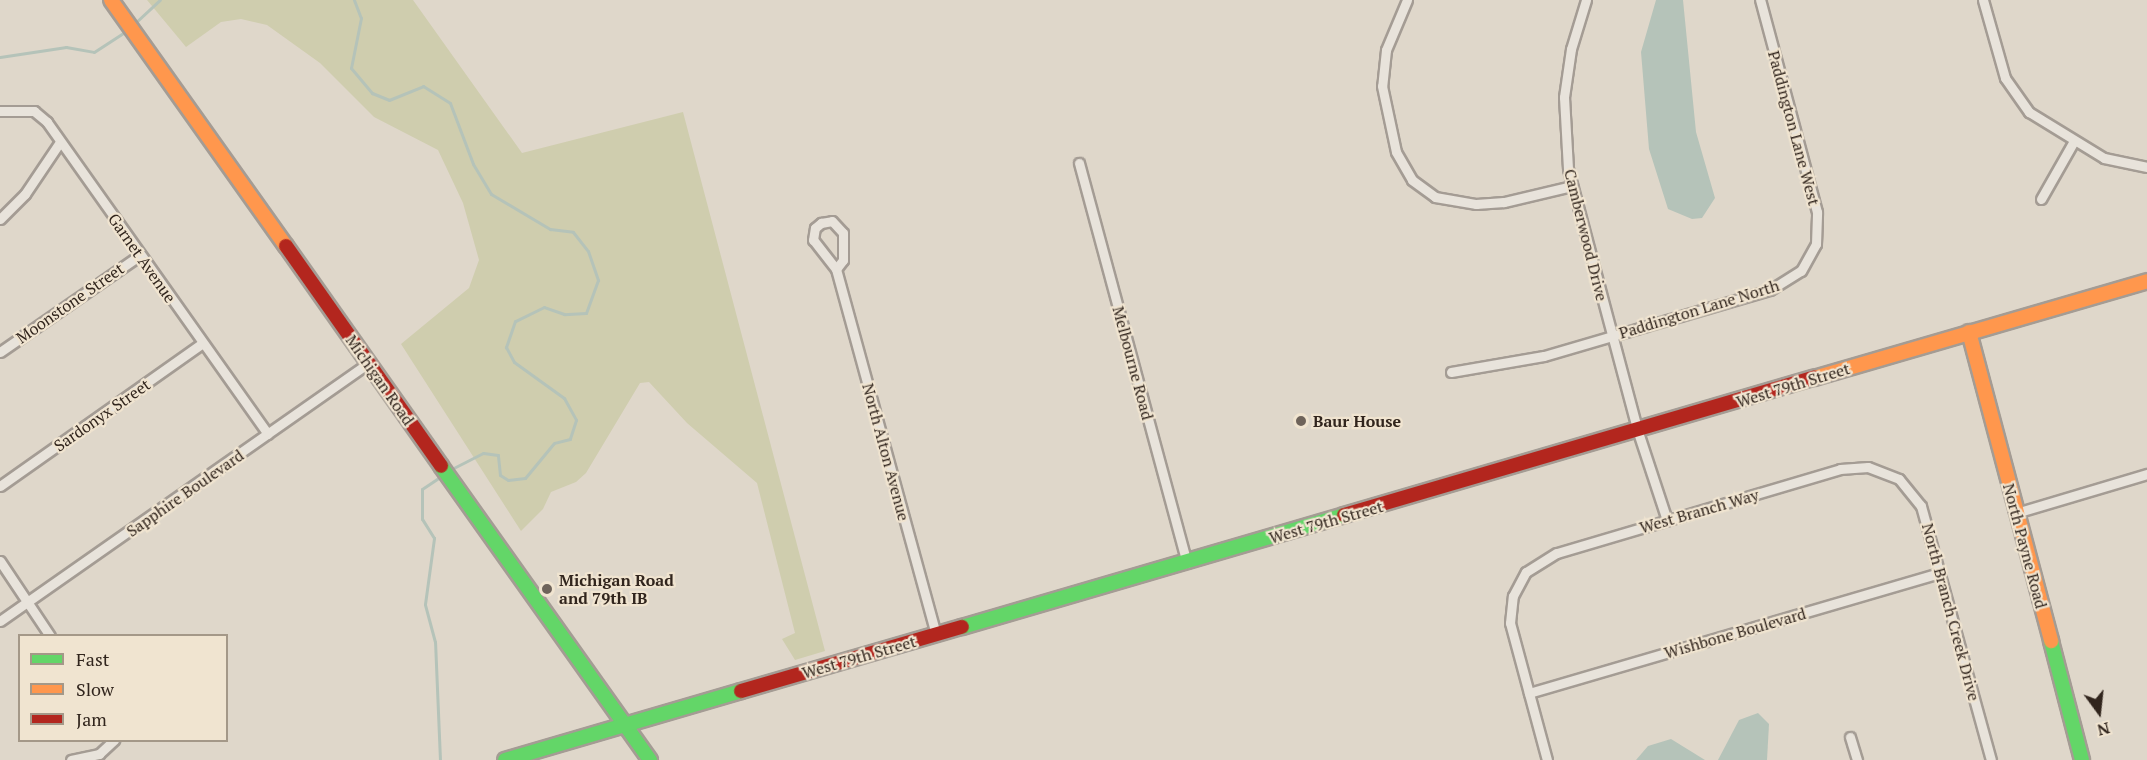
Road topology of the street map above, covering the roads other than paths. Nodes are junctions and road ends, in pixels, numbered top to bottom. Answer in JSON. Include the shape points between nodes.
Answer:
{"nodes":[{"id":1,"x":1407,"y":0,"type":"edge"},
{"id":2,"x":1586,"y":0,"type":"edge"},
{"id":3,"x":1760,"y":0,"type":"edge"},
{"id":4,"x":1983,"y":0,"type":"edge"},
{"id":5,"x":113,"y":3,"type":"edge"},
{"id":6,"x":0,"y":111,"type":"edge"},
{"id":7,"x":2074,"y":141,"type":"junction"},
{"id":8,"x":60,"y":142,"type":"junction"},
{"id":9,"x":1079,"y":163,"type":"dead end"},
{"id":10,"x":2147,"y":167,"type":"edge"},
{"id":11,"x":1572,"y":186,"type":"junction"},
{"id":12,"x":2040,"y":199,"type":"dead end"},
{"id":13,"x":0,"y":219,"type":"edge"},
{"id":14,"x":140,"y":255,"type":"junction"},
{"id":15,"x":1811,"y":256,"type":"joint"},
{"id":16,"x":836,"y":269,"type":"junction"},
{"id":17,"x":2147,"y":281,"type":"edge"},
{"id":18,"x":1969,"y":332,"type":"junction"},
{"id":19,"x":1612,"y":336,"type":"junction"},
{"id":20,"x":203,"y":343,"type":"junction"},
{"id":21,"x":0,"y":352,"type":"edge"},
{"id":22,"x":369,"y":363,"type":"junction"},
{"id":23,"x":1451,"y":372,"type":"dead end"},
{"id":24,"x":1638,"y":432,"type":"junction"},
{"id":25,"x":268,"y":434,"type":"junction"},
{"id":26,"x":2147,"y":474,"type":"edge"},
{"id":27,"x":1892,"y":475,"type":"joint"},
{"id":28,"x":0,"y":486,"type":"edge"},
{"id":29,"x":2016,"y":513,"type":"junction"},
{"id":30,"x":1667,"y":520,"type":"junction"},
{"id":31,"x":0,"y":561,"type":"edge"},
{"id":32,"x":1187,"y":563,"type":"junction"},
{"id":33,"x":1940,"y":573,"type":"junction"},
{"id":34,"x":28,"y":603,"type":"junction"},
{"id":35,"x":0,"y":621,"type":"edge"},
{"id":36,"x":49,"y":634,"type":"edge"},
{"id":37,"x":936,"y":635,"type":"junction"},
{"id":38,"x":1529,"y":693,"type":"junction"},
{"id":39,"x":625,"y":726,"type":"junction"},
{"id":40,"x":1850,"y":737,"type":"dead end"},
{"id":41,"x":113,"y":742,"type":"edge"},
{"id":42,"x":71,"y":760,"type":"edge"},
{"id":43,"x":505,"y":760,"type":"edge"},
{"id":44,"x":650,"y":760,"type":"edge"},
{"id":45,"x":1548,"y":760,"type":"edge"},
{"id":46,"x":1857,"y":760,"type":"edge"},
{"id":47,"x":1991,"y":760,"type":"edge"},
{"id":48,"x":2082,"y":760,"type":"edge"}],
"edges":[{"from":1,"to":11,"type":"street","via":[[1386,50],[1382,86],[1397,157],[1412,180],[1435,196],[1476,204],[1504,202]]},
{"from":2,"to":11,"type":"street","name":"Camberwood Drive","via":[[1571,49],[1564,97],[1564,133]]},
{"from":3,"to":15,"type":"street","name":"Paddington Lane West","via":[[1817,212],[1818,235]]},
{"from":4,"to":7,"type":"street","via":[[2000,65],[2014,93],[2039,120]]},
{"from":5,"to":22,"type":"main road","name":"Michigan Road"},
{"from":6,"to":8,"type":"street","name":"Garnet Avenue","via":[[34,111]]},
{"from":7,"to":10,"type":"street","via":[[2117,163]]},
{"from":7,"to":12,"type":"street"},
{"from":8,"to":13,"type":"street","via":[[25,194]]},
{"from":8,"to":14,"type":"street","name":"Garnet Avenue"},
{"from":9,"to":32,"type":"street","name":"Melbourne Road"},
{"from":11,"to":19,"type":"street","name":"Camberwood Drive"},
{"from":14,"to":20,"type":"street","name":"Garnet Avenue"},
{"from":14,"to":21,"type":"street","name":"Moonstone Street"},
{"from":15,"to":19,"type":"street","name":"Paddington Lane North","via":[[1794,277],[1770,290]]},
{"from":16,"to":16,"type":"street","name":"North Alton Avenue","via":[[813,240],[815,228],[821,223],[832,221],[843,233],[843,260]]},
{"from":16,"to":37,"type":"street","name":"North Alton Avenue"},
{"from":17,"to":18,"type":"main road","name":"West 79th Street"},
{"from":18,"to":24,"type":"main road","name":"West 79th Street"},
{"from":18,"to":29,"type":"main road","name":"North Payne Road"},
{"from":19,"to":23,"type":"street","name":"Paddington Lane North","via":[[1527,361]]},
{"from":19,"to":24,"type":"street","name":"Camberwood Drive"},
{"from":20,"to":25,"type":"street","name":"Garnet Avenue"},
{"from":20,"to":28,"type":"street","name":"Sardonyx Street"},
{"from":22,"to":25,"type":"street","name":"Sapphire Boulevard"},
{"from":22,"to":39,"type":"main road","name":"Michigan Road"},
{"from":24,"to":30,"type":"street","name":"Camberwood Drive"},
{"from":24,"to":32,"type":"main road","name":"West 79th Street"},
{"from":25,"to":34,"type":"street","name":"Sapphire Boulevard"},
{"from":26,"to":29,"type":"street"},
{"from":27,"to":30,"type":"street","name":"West Branch Way","via":[[1868,467],[1840,469]]},
{"from":27,"to":33,"type":"street","name":"North Branch Creek Drive","via":[[1912,491],[1921,507]]},
{"from":29,"to":48,"type":"main road","name":"North Payne Road"},
{"from":30,"to":38,"type":"street","name":"West Branch Way","via":[[1557,553],[1534,565],[1517,585],[1510,623]]},
{"from":31,"to":34,"type":"street"},
{"from":32,"to":37,"type":"main road","name":"West 79th Street"},
{"from":33,"to":38,"type":"street","name":"Wishbone Boulevard"},
{"from":33,"to":47,"type":"street","name":"North Branch Creek Drive"},
{"from":34,"to":35,"type":"street","name":"Sapphire Boulevard"},
{"from":34,"to":36,"type":"street"},
{"from":37,"to":39,"type":"main road","name":"West 79th Street"},
{"from":38,"to":45,"type":"street"},
{"from":39,"to":43,"type":"main road","name":"West 79th Street"},
{"from":39,"to":44,"type":"main road","name":"Michigan Road"},
{"from":40,"to":46,"type":"street"},
{"from":41,"to":42,"type":"street","via":[[99,754]]}]}
